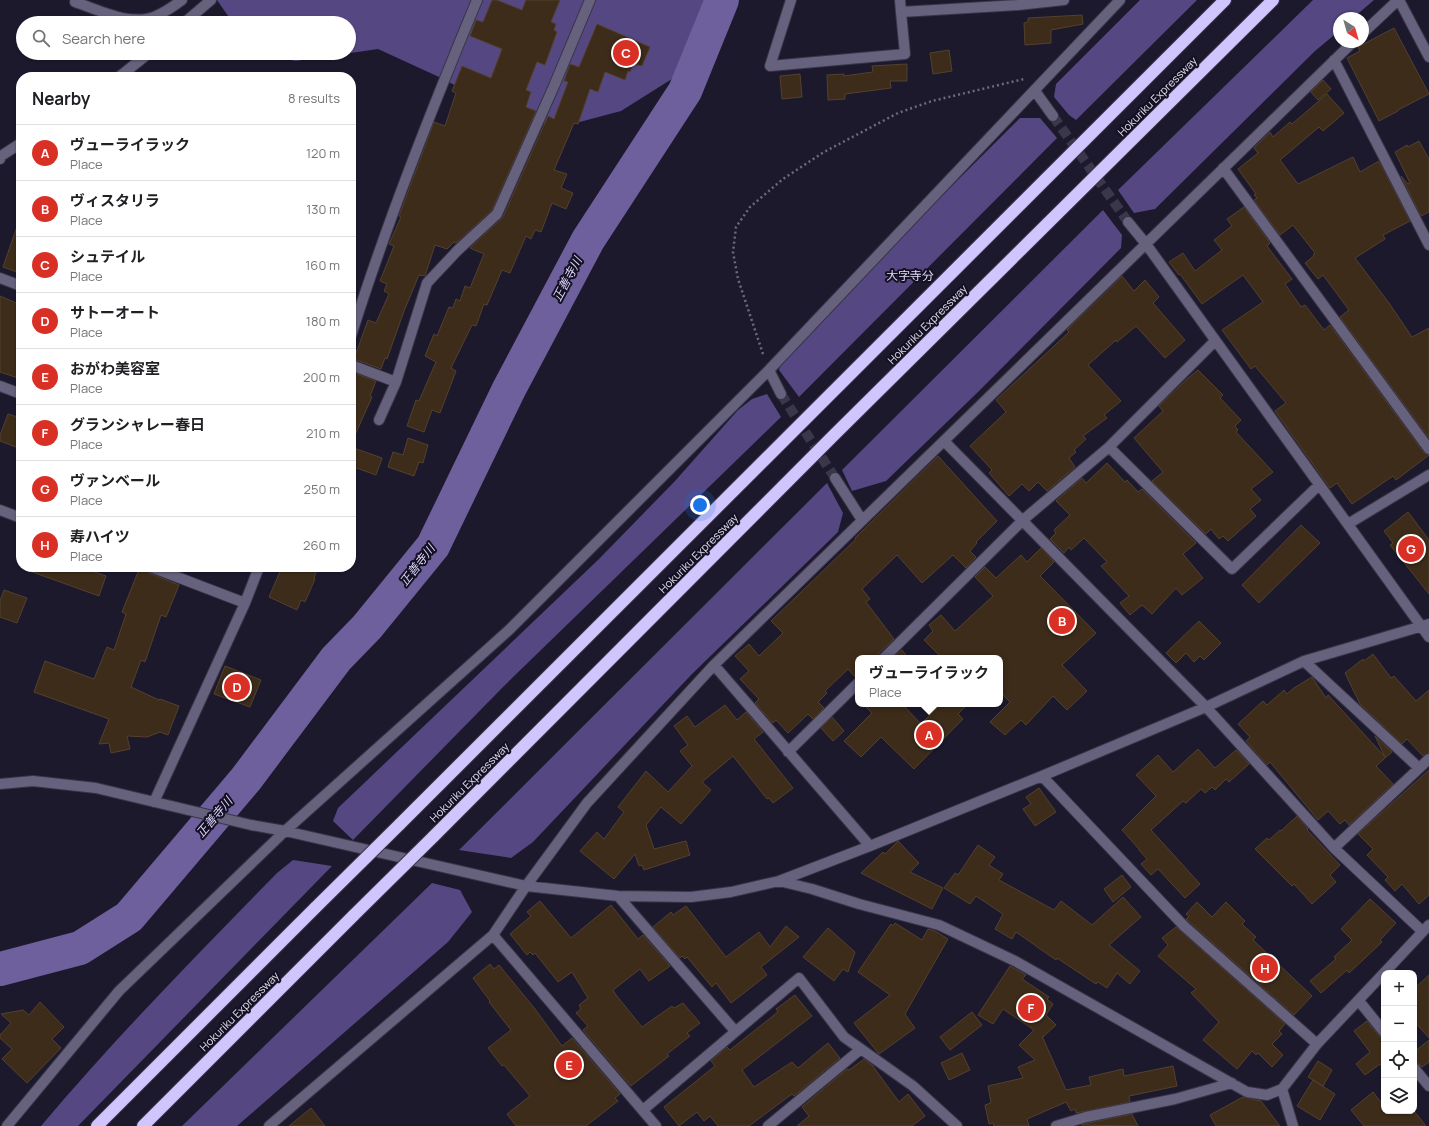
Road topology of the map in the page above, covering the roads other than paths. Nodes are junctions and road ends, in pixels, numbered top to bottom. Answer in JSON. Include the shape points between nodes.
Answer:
{"nodes":[{"id":1,"x":182,"y":0,"type":"edge"},
{"id":2,"x":211,"y":0,"type":"edge"},
{"id":3,"x":477,"y":0,"type":"edge"},
{"id":4,"x":590,"y":0,"type":"edge"},
{"id":5,"x":791,"y":0,"type":"edge"},
{"id":6,"x":900,"y":0,"type":"edge"},
{"id":7,"x":1064,"y":0,"type":"edge"},
{"id":8,"x":1120,"y":0,"type":"edge"},
{"id":9,"x":1225,"y":0,"type":"edge"},
{"id":10,"x":1273,"y":0,"type":"edge"},
{"id":11,"x":1398,"y":0,"type":"edge"},
{"id":12,"x":74,"y":1,"type":"edge"},
{"id":13,"x":1018,"y":3,"type":"edge"},
{"id":14,"x":901,"y":12,"type":"junction"},
{"id":15,"x":118,"y":16,"type":"edge"},
{"id":16,"x":156,"y":16,"type":"edge"},
{"id":17,"x":192,"y":16,"type":"edge"},
{"id":18,"x":1369,"y":27,"type":"edge"},
{"id":19,"x":1347,"y":48,"type":"edge"},
{"id":20,"x":1429,"y":57,"type":"edge"},
{"id":21,"x":141,"y":60,"type":"edge"},
{"id":22,"x":1334,"y":60,"type":"junction"},
{"id":23,"x":126,"y":72,"type":"edge"},
{"id":24,"x":1035,"y":91,"type":"junction"},
{"id":25,"x":1053,"y":116,"type":"tunnel mouth"},
{"id":26,"x":16,"y":146,"type":"edge"},
{"id":27,"x":0,"y":160,"type":"edge"},
{"id":28,"x":1224,"y":168,"type":"junction"},
{"id":29,"x":1128,"y":222,"type":"tunnel mouth"},
{"id":30,"x":1426,"y":231,"type":"edge"},
{"id":31,"x":1146,"y":244,"type":"junction"},
{"id":32,"x":1429,"y":245,"type":"edge"},
{"id":33,"x":0,"y":278,"type":"edge"},
{"id":34,"x":16,"y":284,"type":"edge"},
{"id":35,"x":356,"y":320,"type":"edge"},
{"id":36,"x":1215,"y":341,"type":"junction"},
{"id":37,"x":356,"y":367,"type":"edge"},
{"id":38,"x":769,"y":370,"type":"junction"},
{"id":39,"x":396,"y":382,"type":"junction"},
{"id":40,"x":0,"y":386,"type":"edge"},
{"id":41,"x":16,"y":392,"type":"edge"},
{"id":42,"x":781,"y":394,"type":"tunnel mouth"},
{"id":43,"x":379,"y":420,"type":"dead end"},
{"id":44,"x":944,"y":441,"type":"junction"},
{"id":45,"x":1109,"y":447,"type":"junction"},
{"id":46,"x":1429,"y":449,"type":"edge"},
{"id":47,"x":1429,"y":475,"type":"edge"},
{"id":48,"x":835,"y":478,"type":"tunnel mouth"},
{"id":49,"x":1320,"y":485,"type":"junction"},
{"id":50,"x":0,"y":510,"type":"edge"},
{"id":51,"x":16,"y":516,"type":"edge"},
{"id":52,"x":862,"y":520,"type":"junction"},
{"id":53,"x":1023,"y":520,"type":"junction"},
{"id":54,"x":1348,"y":524,"type":"junction"},
{"id":55,"x":163,"y":572,"type":"edge"},
{"id":56,"x":257,"y":572,"type":"edge"},
{"id":57,"x":245,"y":603,"type":"junction"},
{"id":58,"x":1425,"y":625,"type":"edge"},
{"id":59,"x":1429,"y":637,"type":"edge"},
{"id":60,"x":887,"y":655,"type":"edge"},
{"id":61,"x":1304,"y":661,"type":"junction"},
{"id":62,"x":714,"y":665,"type":"junction"},
{"id":63,"x":855,"y":686,"type":"edge"},
{"id":64,"x":1206,"y":707,"type":"junction"},
{"id":65,"x":788,"y":752,"type":"junction"},
{"id":66,"x":1429,"y":759,"type":"edge"},
{"id":67,"x":1419,"y":768,"type":"junction"},
{"id":68,"x":1042,"y":776,"type":"junction"},
{"id":69,"x":0,"y":784,"type":"edge"},
{"id":70,"x":154,"y":802,"type":"junction"},
{"id":71,"x":285,"y":831,"type":"junction"},
{"id":72,"x":870,"y":846,"type":"junction"},
{"id":73,"x":1334,"y":848,"type":"junction"},
{"id":74,"x":779,"y":881,"type":"junction"},
{"id":75,"x":526,"y":886,"type":"junction"},
{"id":76,"x":618,"y":896,"type":"junction"},
{"id":77,"x":1426,"y":928,"type":"edge"},
{"id":78,"x":493,"y":935,"type":"junction"},
{"id":79,"x":1387,"y":970,"type":"edge"},
{"id":80,"x":1381,"y":976,"type":"edge"},
{"id":81,"x":1358,"y":1001,"type":"junction"},
{"id":82,"x":1381,"y":1028,"type":"edge"},
{"id":83,"x":735,"y":1031,"type":"junction"},
{"id":84,"x":1317,"y":1044,"type":"junction"},
{"id":85,"x":861,"y":1049,"type":"junction"},
{"id":86,"x":1417,"y":1072,"type":"edge"},
{"id":87,"x":1232,"y":1083,"type":"junction"},
{"id":88,"x":1429,"y":1086,"type":"edge"},
{"id":89,"x":1282,"y":1089,"type":"junction"},
{"id":90,"x":643,"y":1110,"type":"junction"},
{"id":91,"x":955,"y":1125,"type":"edge"},
{"id":92,"x":7,"y":1126,"type":"edge"},
{"id":93,"x":97,"y":1126,"type":"edge"},
{"id":94,"x":143,"y":1126,"type":"edge"},
{"id":95,"x":269,"y":1126,"type":"edge"},
{"id":96,"x":656,"y":1126,"type":"edge"},
{"id":97,"x":768,"y":1126,"type":"edge"},
{"id":98,"x":1056,"y":1126,"type":"edge"},
{"id":99,"x":1292,"y":1126,"type":"edge"}],
"edges":[{"from":1,"to":16,"type":"street"},
{"from":2,"to":17,"type":"street"},
{"from":3,"to":35,"type":"street","via":[[432,107]]},
{"from":4,"to":39,"type":"street","via":[[497,214],[427,283]]},
{"from":5,"to":14,"type":"street","via":[[770,66],[905,54]]},
{"from":6,"to":14,"type":"street"},
{"from":7,"to":13,"type":"street"},
{"from":8,"to":24,"type":"street"},
{"from":9,"to":93,"type":"highway","name":"Hokuriku Expressway","bridge":true},
{"from":10,"to":94,"type":"highway","name":"Hokuriku Expressway","bridge":true},
{"from":11,"to":18,"type":"street"},
{"from":11,"to":20,"type":"street"},
{"from":12,"to":15,"type":"street"},
{"from":13,"to":14,"type":"street"},
{"from":19,"to":22,"type":"street"},
{"from":21,"to":23,"type":"street"},
{"from":22,"to":28,"type":"street"},
{"from":22,"to":30,"type":"street"},
{"from":24,"to":25,"type":"street"},
{"from":24,"to":38,"type":"street"},
{"from":26,"to":27,"type":"street","via":[[1,156]]},
{"from":28,"to":31,"type":"street"},
{"from":28,"to":46,"type":"street"},
{"from":29,"to":31,"type":"street"},
{"from":30,"to":32,"type":"street"},
{"from":31,"to":36,"type":"street"},
{"from":31,"to":44,"type":"street"},
{"from":33,"to":34,"type":"street"},
{"from":36,"to":45,"type":"street"},
{"from":36,"to":49,"type":"street"},
{"from":37,"to":39,"type":"street"},
{"from":38,"to":42,"type":"street"},
{"from":38,"to":71,"type":"street","via":[[509,630]]},
{"from":39,"to":43,"type":"street"},
{"from":40,"to":41,"type":"street"},
{"from":44,"to":52,"type":"street"},
{"from":44,"to":53,"type":"street"},
{"from":45,"to":49,"type":"street","via":[[1232,569]]},
{"from":45,"to":53,"type":"street"},
{"from":47,"to":54,"type":"street"},
{"from":48,"to":52,"type":"street"},
{"from":49,"to":54,"type":"street"},
{"from":50,"to":51,"type":"street"},
{"from":52,"to":62,"type":"street"},
{"from":53,"to":60,"type":"street"},
{"from":53,"to":64,"type":"street"},
{"from":54,"to":58,"type":"street"},
{"from":55,"to":57,"type":"street"},
{"from":56,"to":57,"type":"street"},
{"from":57,"to":70,"type":"street"},
{"from":58,"to":59,"type":"street"},
{"from":58,"to":61,"type":"street"},
{"from":61,"to":64,"type":"street"},
{"from":61,"to":67,"type":"street"},
{"from":62,"to":65,"type":"street"},
{"from":62,"to":75,"type":"street","via":[[587,804]]},
{"from":63,"to":65,"type":"street"},
{"from":64,"to":68,"type":"street"},
{"from":64,"to":73,"type":"street"},
{"from":65,"to":72,"type":"street"},
{"from":66,"to":67,"type":"street"},
{"from":67,"to":73,"type":"street"},
{"from":68,"to":72,"type":"street"},
{"from":68,"to":84,"type":"street","via":[[1184,926]]},
{"from":69,"to":70,"type":"street","via":[[33,781],[96,788]]},
{"from":70,"to":71,"type":"street"},
{"from":71,"to":75,"type":"street"},
{"from":71,"to":92,"type":"street","via":[[119,991]]},
{"from":72,"to":74,"type":"street"},
{"from":73,"to":77,"type":"street"},
{"from":74,"to":76,"type":"street","via":[[731,892],[691,897]]},
{"from":74,"to":87,"type":"street","via":[[939,925],[1015,961]]},
{"from":75,"to":76,"type":"street"},
{"from":75,"to":78,"type":"street"},
{"from":76,"to":83,"type":"street"},
{"from":77,"to":79,"type":"street"},
{"from":78,"to":90,"type":"street"},
{"from":78,"to":95,"type":"street"},
{"from":80,"to":81,"type":"street"},
{"from":81,"to":82,"type":"street"},
{"from":81,"to":84,"type":"street"},
{"from":83,"to":85,"type":"street","via":[[799,978],[844,1037]]},
{"from":83,"to":90,"type":"street"},
{"from":84,"to":89,"type":"street"},
{"from":85,"to":91,"type":"street","via":[[913,1086]]},
{"from":85,"to":97,"type":"street"},
{"from":86,"to":88,"type":"street"},
{"from":87,"to":89,"type":"street","via":[[1247,1092],[1267,1095]]},
{"from":87,"to":98,"type":"street"},
{"from":89,"to":99,"type":"street"},
{"from":90,"to":96,"type":"street"}]}
